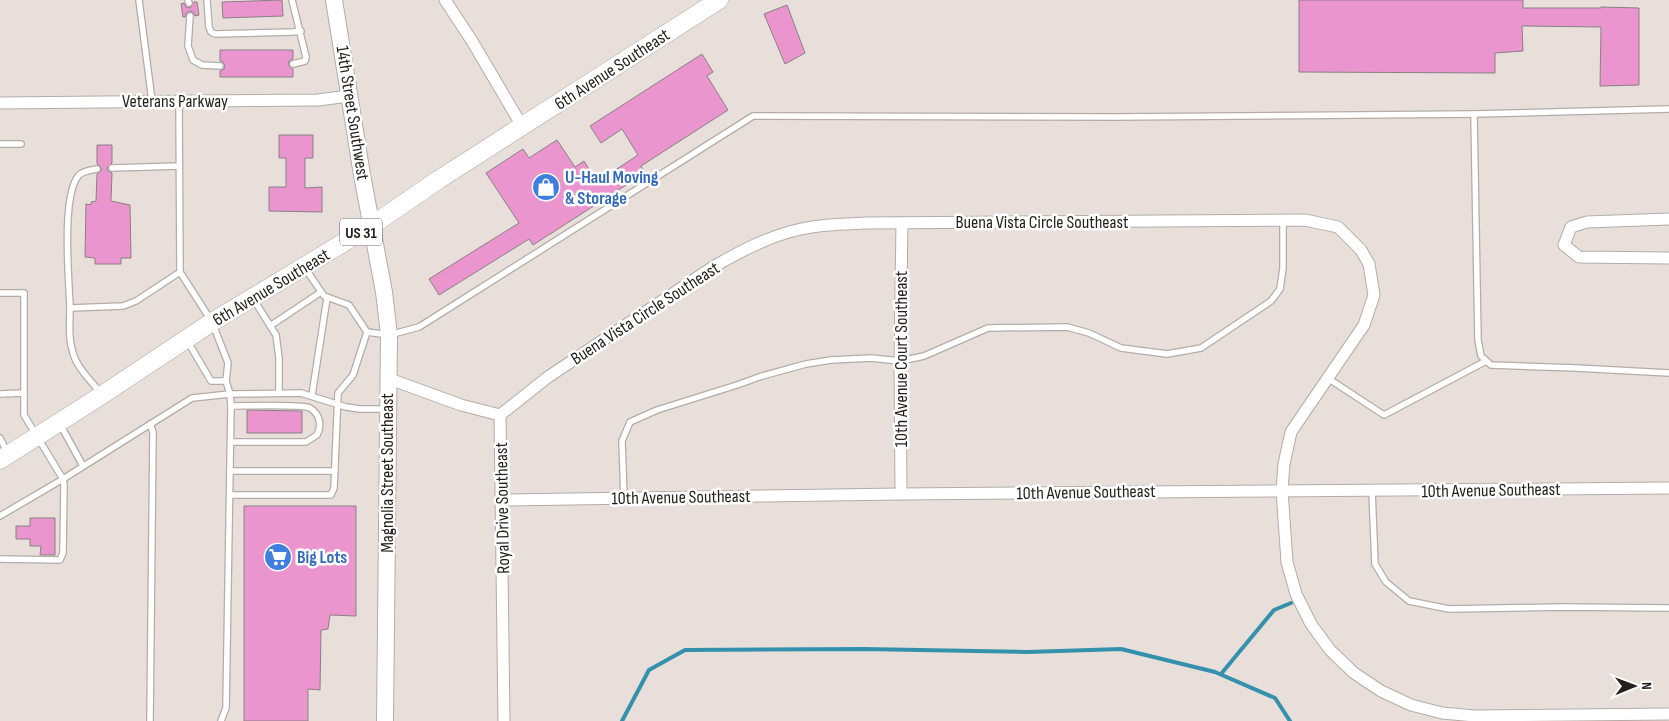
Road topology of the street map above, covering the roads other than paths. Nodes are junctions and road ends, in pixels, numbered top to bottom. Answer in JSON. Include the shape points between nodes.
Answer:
{"nodes":[{"id":1,"x":139,"y":0,"type":"edge"},
{"id":2,"x":207,"y":0,"type":"edge"},
{"id":3,"x":292,"y":0,"type":"edge"},
{"id":4,"x":334,"y":0,"type":"edge"},
{"id":5,"x":445,"y":0,"type":"edge"},
{"id":6,"x":719,"y":0,"type":"edge"},
{"id":7,"x":190,"y":16,"type":"dead end"},
{"id":8,"x":301,"y":30,"type":"junction"},
{"id":9,"x":293,"y":64,"type":"dead end"},
{"id":10,"x":220,"y":66,"type":"dead end"},
{"id":11,"x":349,"y":96,"type":"junction"},
{"id":12,"x":178,"y":101,"type":"junction"},
{"id":13,"x":152,"y":102,"type":"junction"},
{"id":14,"x":0,"y":103,"type":"edge"},
{"id":15,"x":1669,"y":109,"type":"edge"},
{"id":16,"x":1474,"y":114,"type":"junction"},
{"id":17,"x":522,"y":126,"type":"junction"},
{"id":18,"x":0,"y":144,"type":"edge"},
{"id":19,"x":21,"y":144,"type":"dead end"},
{"id":20,"x":179,"y":166,"type":"junction"},
{"id":21,"x":112,"y":168,"type":"dead end"},
{"id":22,"x":97,"y":169,"type":"dead end"},
{"id":23,"x":1669,"y":219,"type":"edge"},
{"id":24,"x":1283,"y":221,"type":"junction"},
{"id":25,"x":902,"y":223,"type":"junction"},
{"id":26,"x":371,"y":226,"type":"junction"},
{"id":27,"x":1669,"y":258,"type":"edge"},
{"id":28,"x":304,"y":267,"type":"junction"},
{"id":29,"x":180,"y":272,"type":"junction"},
{"id":30,"x":321,"y":292,"type":"junction"},
{"id":31,"x":0,"y":293,"type":"edge"},
{"id":32,"x":253,"y":298,"type":"junction"},
{"id":33,"x":327,"y":298,"type":"junction"},
{"id":34,"x":70,"y":308,"type":"junction"},
{"id":35,"x":212,"y":322,"type":"junction"},
{"id":36,"x":270,"y":326,"type":"junction"},
{"id":37,"x":367,"y":332,"type":"junction"},
{"id":38,"x":389,"y":335,"type":"junction"},
{"id":39,"x":186,"y":339,"type":"junction"},
{"id":40,"x":900,"y":361,"type":"junction"},
{"id":41,"x":1486,"y":361,"type":"junction"},
{"id":42,"x":1669,"y":373,"type":"edge"},
{"id":43,"x":387,"y":378,"type":"junction"},
{"id":44,"x":1329,"y":379,"type":"junction"},
{"id":45,"x":226,"y":381,"type":"junction"},
{"id":46,"x":24,"y":393,"type":"junction"},
{"id":47,"x":278,"y":393,"type":"junction"},
{"id":48,"x":0,"y":394,"type":"edge"},
{"id":49,"x":230,"y":394,"type":"junction"},
{"id":50,"x":102,"y":395,"type":"junction"},
{"id":51,"x":312,"y":395,"type":"junction"},
{"id":52,"x":336,"y":404,"type":"junction"},
{"id":53,"x":231,"y":406,"type":"junction"},
{"id":54,"x":387,"y":409,"type":"junction"},
{"id":55,"x":500,"y":414,"type":"junction"},
{"id":56,"x":58,"y":422,"type":"junction"},
{"id":57,"x":150,"y":424,"type":"junction"},
{"id":58,"x":36,"y":436,"type":"junction"},
{"id":59,"x":0,"y":438,"type":"edge"},
{"id":60,"x":230,"y":442,"type":"junction"},
{"id":61,"x":4,"y":457,"type":"edge"},
{"id":62,"x":83,"y":466,"type":"junction"},
{"id":63,"x":230,"y":471,"type":"junction"},
{"id":64,"x":335,"y":471,"type":"junction"},
{"id":65,"x":63,"y":479,"type":"junction"},
{"id":66,"x":1669,"y":488,"type":"edge"},
{"id":67,"x":1282,"y":490,"type":"junction"},
{"id":68,"x":1372,"y":491,"type":"junction"},
{"id":69,"x":901,"y":494,"type":"junction"},
{"id":70,"x":230,"y":495,"type":"junction"},
{"id":71,"x":624,"y":498,"type":"junction"},
{"id":72,"x":502,"y":500,"type":"junction"},
{"id":73,"x":0,"y":516,"type":"edge"},
{"id":74,"x":0,"y":559,"type":"edge"},
{"id":75,"x":1669,"y":608,"type":"edge"},
{"id":76,"x":1669,"y":714,"type":"edge"},
{"id":77,"x":150,"y":721,"type":"edge"},
{"id":78,"x":222,"y":721,"type":"edge"},
{"id":79,"x":385,"y":721,"type":"edge"},
{"id":80,"x":504,"y":721,"type":"edge"}],
"edges":[{"from":1,"to":13,"type":"lane"},
{"from":2,"to":8,"type":"lane","via":[[209,27],[215,34]]},
{"from":3,"to":8,"type":"lane"},
{"from":4,"to":11,"type":"street","name":"14th Street Southwest"},
{"from":5,"to":17,"type":"street"},
{"from":6,"to":17,"type":"main road","name":"6th Avenue Southeast","number":"US 31"},
{"from":7,"to":10,"type":"lane","via":[[188,46],[193,60],[202,65]]},
{"from":8,"to":9,"type":"lane","via":[[306,57],[305,61]]},
{"from":11,"to":12,"type":"street","name":"Veterans Parkway","via":[[318,100]]},
{"from":11,"to":26,"type":"street","name":"14th Street Southwest"},
{"from":12,"to":13,"type":"street","name":"Veterans Parkway"},
{"from":12,"to":20,"type":"lane"},
{"from":13,"to":14,"type":"street","name":"Veterans Parkway"},
{"from":15,"to":16,"type":"lane"},
{"from":16,"to":38,"type":"lane","via":[[753,116],[419,327]]},
{"from":16,"to":41,"type":"lane","via":[[1478,340],[1481,356]]},
{"from":17,"to":26,"type":"main road","name":"6th Avenue Southeast","number":"US 31"},
{"from":18,"to":19,"type":"lane"},
{"from":20,"to":21,"type":"lane"},
{"from":20,"to":29,"type":"lane"},
{"from":22,"to":34,"type":"lane","via":[[78,176],[72,190],[67,238]]},
{"from":23,"to":27,"type":"street","via":[[1587,222],[1571,227],[1564,244],[1579,258]]},
{"from":24,"to":25,"type":"street","name":"Buena Vista Circle Southeast"},
{"from":24,"to":40,"type":"lane","via":[[1280,289],[1271,301],[1201,348],[1167,354],[1121,348],[1067,327],[988,328],[924,356]]},
{"from":24,"to":44,"type":"street","name":"Buena Vista Circle Southeast","via":[[1305,220],[1338,227],[1361,250],[1369,264],[1374,295],[1364,325]]},
{"from":25,"to":40,"type":"street","name":"10th Avenue Court Southeast"},
{"from":25,"to":55,"type":"street","name":"Buena Vista Circle Southeast","via":[[802,228],[741,251],[594,345]]},
{"from":26,"to":28,"type":"main road","name":"6th Avenue Southeast","number":"US 31"},
{"from":26,"to":38,"type":"street","name":"Magnolia Street Southeast"},
{"from":28,"to":30,"type":"lane"},
{"from":28,"to":32,"type":"main road","name":"6th Avenue Southeast","number":"US 31"},
{"from":29,"to":34,"type":"lane","via":[[123,306]]},
{"from":29,"to":35,"type":"lane"},
{"from":30,"to":33,"type":"lane"},
{"from":30,"to":36,"type":"lane"},
{"from":31,"to":46,"type":"lane","via":[[24,293]]},
{"from":32,"to":35,"type":"main road","name":"6th Avenue Southeast","number":"US 31"},
{"from":32,"to":36,"type":"lane"},
{"from":33,"to":37,"type":"lane","via":[[346,302]]},
{"from":33,"to":51,"type":"lane"},
{"from":34,"to":50,"type":"lane","via":[[69,335],[73,354]]},
{"from":35,"to":39,"type":"main road","name":"6th Avenue Southeast","number":"US 31"},
{"from":35,"to":45,"type":"lane","via":[[228,363]]},
{"from":36,"to":47,"type":"lane","via":[[276,335],[279,358]]},
{"from":37,"to":38,"type":"lane"},
{"from":37,"to":52,"type":"lane","via":[[353,375],[340,389]]},
{"from":38,"to":43,"type":"street","name":"Magnolia Street Southeast"},
{"from":39,"to":45,"type":"lane","via":[[211,381]]},
{"from":39,"to":50,"type":"main road","name":"6th Avenue Southeast","number":"US 31"},
{"from":40,"to":69,"type":"street","name":"10th Avenue Court Southeast"},
{"from":40,"to":71,"type":"lane","via":[[871,358],[806,364],[657,410],[630,422],[622,441]]},
{"from":41,"to":42,"type":"lane","via":[[1491,365]]},
{"from":41,"to":44,"type":"lane","via":[[1384,415]]},
{"from":43,"to":54,"type":"street","name":"Magnolia Street Southeast"},
{"from":43,"to":55,"type":"street","via":[[461,405]]},
{"from":44,"to":67,"type":"street","name":"Buena Vista Circle Southeast","via":[[1291,432]]},
{"from":45,"to":49,"type":"lane"},
{"from":46,"to":48,"type":"lane"},
{"from":46,"to":58,"type":"lane","via":[[24,415]]},
{"from":47,"to":49,"type":"lane"},
{"from":47,"to":51,"type":"lane"},
{"from":49,"to":53,"type":"lane"},
{"from":49,"to":57,"type":"lane","via":[[192,398]]},
{"from":50,"to":56,"type":"main road","name":"6th Avenue Southeast","number":"US 31"},
{"from":51,"to":52,"type":"lane"},
{"from":52,"to":54,"type":"lane","via":[[360,409]]},
{"from":52,"to":64,"type":"lane"},
{"from":53,"to":60,"type":"lane"},
{"from":53,"to":60,"type":"lane","via":[[304,406],[315,413],[320,424],[317,435],[306,442]]},
{"from":54,"to":79,"type":"street","name":"Magnolia Street Southeast"},
{"from":55,"to":72,"type":"street","name":"Royal Drive Southeast"},
{"from":56,"to":58,"type":"main road","name":"6th Avenue Southeast","number":"US 31"},
{"from":56,"to":62,"type":"lane"},
{"from":57,"to":62,"type":"lane"},
{"from":57,"to":77,"type":"lane","via":[[153,432]]},
{"from":58,"to":61,"type":"main road","name":"6th Avenue Southeast","number":"US 31"},
{"from":58,"to":65,"type":"lane"},
{"from":59,"to":61,"type":"lane"},
{"from":60,"to":63,"type":"lane"},
{"from":62,"to":65,"type":"lane"},
{"from":63,"to":64,"type":"lane"},
{"from":63,"to":70,"type":"lane"},
{"from":64,"to":70,"type":"lane","via":[[333,492],[328,496]]},
{"from":65,"to":73,"type":"lane"},
{"from":65,"to":74,"type":"lane","via":[[63,553],[60,560]]},
{"from":66,"to":68,"type":"street","name":"10th Avenue Southeast"},
{"from":67,"to":68,"type":"street","name":"10th Avenue Southeast"},
{"from":67,"to":69,"type":"street","name":"10th Avenue Southeast"},
{"from":67,"to":76,"type":"street","name":"Buena Vista Circle Southeast","via":[[1288,562],[1296,594],[1311,624],[1330,650],[1354,673],[1381,691],[1411,705],[1442,713],[1475,716]]},
{"from":68,"to":75,"type":"lane","via":[[1375,564],[1386,582],[1409,600],[1449,609]]},
{"from":69,"to":71,"type":"street","name":"10th Avenue Southeast"},
{"from":70,"to":78,"type":"lane","via":[[226,708]]},
{"from":71,"to":72,"type":"street","name":"10th Avenue Southeast"},
{"from":72,"to":80,"type":"street","name":"Royal Drive Southeast"}]}
